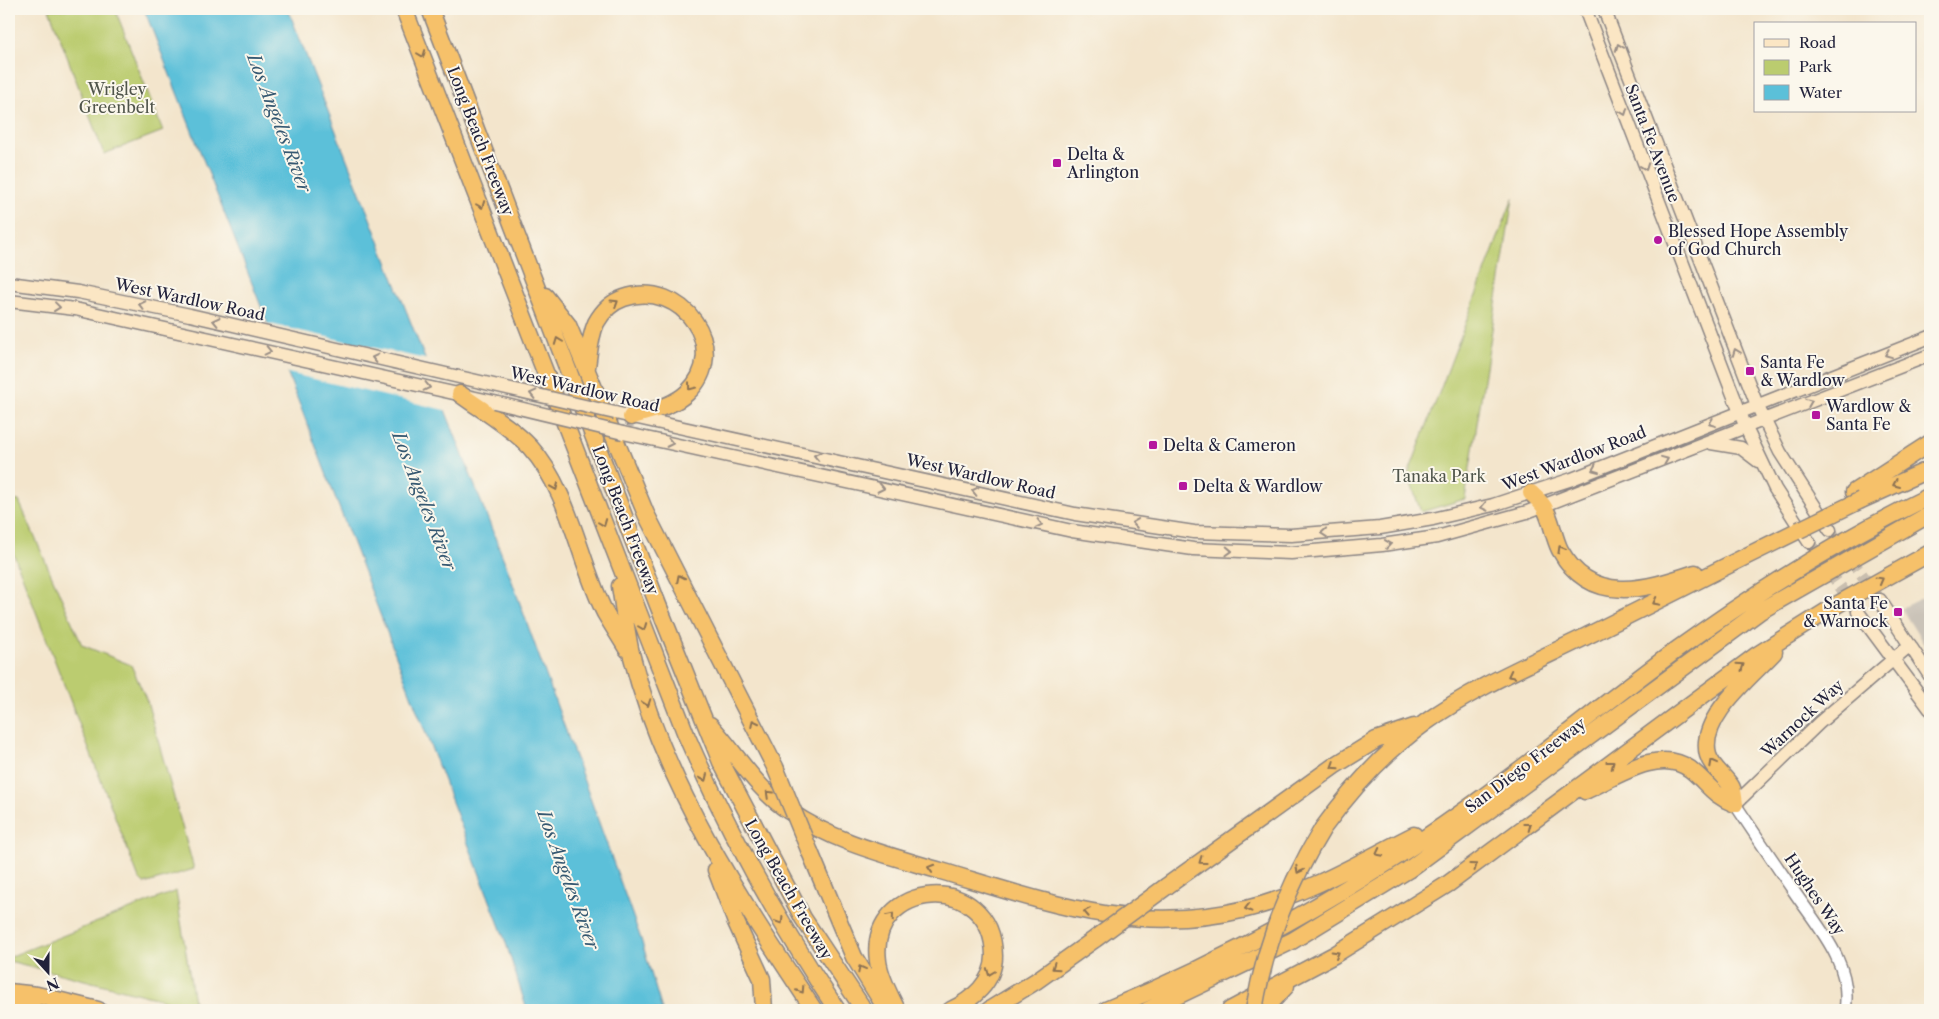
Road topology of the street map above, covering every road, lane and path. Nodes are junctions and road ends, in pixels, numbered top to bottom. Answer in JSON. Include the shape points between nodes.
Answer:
{"nodes":[{"id":1,"x":404,"y":9,"type":"edge"},
{"id":2,"x":430,"y":9,"type":"edge"},
{"id":3,"x":1585,"y":9,"type":"edge"},
{"id":4,"x":1604,"y":9,"type":"edge"},
{"id":5,"x":535,"y":282,"type":"junction"},
{"id":6,"x":9,"y":284,"type":"edge"},
{"id":7,"x":9,"y":301,"type":"edge"},
{"id":8,"x":1930,"y":337,"type":"edge"},
{"id":9,"x":1930,"y":355,"type":"edge"},
{"id":10,"x":587,"y":368,"type":"junction"},
{"id":11,"x":460,"y":394,"type":"junction"},
{"id":12,"x":1757,"y":405,"type":"junction"},
{"id":13,"x":1740,"y":412,"type":"junction"},
{"id":14,"x":631,"y":417,"type":"junction"},
{"id":15,"x":1764,"y":421,"type":"junction"},
{"id":16,"x":1746,"y":428,"type":"junction"},
{"id":17,"x":1708,"y":442,"type":"junction"},
{"id":18,"x":1930,"y":444,"type":"edge"},
{"id":19,"x":1764,"y":466,"type":"junction"},
{"id":20,"x":1930,"y":468,"type":"edge"},
{"id":21,"x":1530,"y":493,"type":"junction"},
{"id":22,"x":1857,"y":496,"type":"junction"},
{"id":23,"x":1930,"y":496,"type":"edge"},
{"id":24,"x":1544,"y":506,"type":"junction"},
{"id":25,"x":1930,"y":507,"type":"edge"},
{"id":26,"x":1930,"y":514,"type":"edge"},
{"id":27,"x":1930,"y":526,"type":"edge"},
{"id":28,"x":1830,"y":530,"type":"tunnel mouth"},
{"id":29,"x":1804,"y":536,"type":"junction"},
{"id":30,"x":613,"y":549,"type":"junction"},
{"id":31,"x":1930,"y":553,"type":"edge"},
{"id":32,"x":1747,"y":556,"type":"junction"},
{"id":33,"x":1880,"y":600,"type":"tunnel mouth"},
{"id":34,"x":1858,"y":612,"type":"tunnel mouth"},
{"id":35,"x":1793,"y":632,"type":"junction"},
{"id":36,"x":1910,"y":645,"type":"junction"},
{"id":37,"x":632,"y":657,"type":"junction"},
{"id":38,"x":1894,"y":658,"type":"junction"},
{"id":39,"x":1930,"y":676,"type":"edge"},
{"id":40,"x":1930,"y":709,"type":"edge"},
{"id":41,"x":703,"y":717,"type":"junction"},
{"id":42,"x":1426,"y":722,"type":"junction"},
{"id":43,"x":1558,"y":803,"type":"junction"},
{"id":44,"x":1735,"y":804,"type":"junction"},
{"id":45,"x":1470,"y":807,"type":"junction"},
{"id":46,"x":701,"y":830,"type":"junction"},
{"id":47,"x":1294,"y":978,"type":"junction"},
{"id":48,"x":9,"y":992,"type":"edge"},
{"id":49,"x":9,"y":1004,"type":"edge"},
{"id":50,"x":34,"y":1010,"type":"edge"},
{"id":51,"x":98,"y":1010,"type":"edge"},
{"id":52,"x":764,"y":1010,"type":"edge"},
{"id":53,"x":814,"y":1010,"type":"edge"},
{"id":54,"x":836,"y":1010,"type":"edge"},
{"id":55,"x":864,"y":1010,"type":"edge"},
{"id":56,"x":887,"y":1010,"type":"edge"},
{"id":57,"x":898,"y":1010,"type":"edge"},
{"id":58,"x":951,"y":1010,"type":"edge"},
{"id":59,"x":989,"y":1010,"type":"edge"},
{"id":60,"x":1106,"y":1010,"type":"edge"},
{"id":61,"x":1131,"y":1010,"type":"edge"},
{"id":62,"x":1148,"y":1010,"type":"edge"},
{"id":63,"x":1172,"y":1010,"type":"edge"},
{"id":64,"x":1230,"y":1010,"type":"edge"},
{"id":65,"x":1254,"y":1010,"type":"edge"},
{"id":66,"x":1264,"y":1010,"type":"edge"},
{"id":67,"x":1845,"y":1010,"type":"edge"}],
"edges":[{"from":1,"to":30,"type":"highway","name":"Long Beach Freeway","one_way":true},
{"from":2,"to":5,"type":"highway","name":"Long Beach Freeway"},
{"from":3,"to":13,"type":"main road","name":"Santa Fe Avenue","one_way":true},
{"from":12,"to":4,"type":"main road","name":"Santa Fe Avenue","one_way":true},
{"from":5,"to":10,"type":"highway","via":[[568,325]]},
{"from":41,"to":5,"type":"highway","name":"Long Beach Freeway","one_way":true},
{"from":14,"to":6,"type":"main road","name":"West Wardlow Road","one_way":true,"bridge":true,"via":[[190,315],[78,292]]},
{"from":7,"to":11,"type":"main road","name":"West Wardlow Road","one_way":true,"via":[[75,309]]},
{"from":8,"to":12,"type":"main road","name":"West Wardlow Road","one_way":true},
{"from":15,"to":9,"type":"main road","name":"West Wardlow Road","one_way":true},
{"from":10,"to":14,"type":"highway","one_way":true,"via":[[597,321],[619,300],[648,293],[670,299],[694,319],[703,341],[703,363],[699,375],[678,400]]},
{"from":56,"to":10,"type":"highway","one_way":true,"bridge":true,"via":[[854,957],[775,766],[646,514]]},
{"from":11,"to":24,"type":"main road","name":"West Wardlow Road","one_way":true,"bridge":true,"via":[[1072,531],[1193,549],[1291,553],[1382,545],[1437,536]]},
{"from":11,"to":37,"type":"highway","one_way":true,"via":[[529,446],[550,474],[605,612]]},
{"from":12,"to":13,"type":"main road","name":"West Wardlow Road"},
{"from":12,"to":15,"type":"main road","name":"Santa Fe Avenue"},
{"from":13,"to":16,"type":"main road","name":"Santa Fe Avenue"},
{"from":13,"to":21,"type":"main road","name":"West Wardlow Road","one_way":true},
{"from":21,"to":14,"type":"main road","name":"West Wardlow Road","one_way":true,"via":[[1442,517],[1380,528],[1291,536],[1194,532],[1075,514]]},
{"from":15,"to":16,"type":"main road","name":"West Wardlow Road"},
{"from":15,"to":28,"type":"main road","name":"Santa Fe Avenue"},
{"from":16,"to":17,"type":"main road","name":"West Wardlow Road"},
{"from":16,"to":19,"type":"main road","name":"Santa Fe Avenue"},
{"from":17,"to":19,"type":"main road","via":[[1741,448]]},
{"from":24,"to":17,"type":"main road","name":"West Wardlow Road","one_way":true},
{"from":18,"to":22,"type":"highway"},
{"from":19,"to":29,"type":"main road","name":"Santa Fe Avenue"},
{"from":20,"to":22,"type":"highway","one_way":true},
{"from":21,"to":24,"type":"highway"},
{"from":22,"to":29,"type":"highway","bridge":true,"via":[[1820,512]]},
{"from":23,"to":45,"type":"highway","name":"San Diego Freeway","via":[[1851,538],[1743,603]]},
{"from":32,"to":24,"type":"highway","one_way":true,"via":[[1648,588],[1606,588],[1582,575],[1566,558],[1555,540]]},
{"from":25,"to":61,"type":"highway","via":[[1757,606],[1400,867],[1289,935],[1175,992]]},
{"from":26,"to":62,"type":"highway","via":[[1760,611],[1408,870],[1292,941]]},
{"from":27,"to":63,"type":"highway","name":"San Diego Freeway","via":[[1821,586],[1719,652],[1481,831],[1379,900],[1298,947]]},
{"from":29,"to":32,"type":"highway"},
{"from":30,"to":37,"type":"highway"},
{"from":30,"to":54,"type":"highway","name":"Long Beach Freeway","one_way":true,"via":[[686,737],[730,831],[780,922]]},
{"from":35,"to":31,"type":"highway","one_way":true},
{"from":32,"to":42,"type":"highway","one_way":true,"via":[[1472,694]]},
{"from":33,"to":36,"type":"main road"},
{"from":34,"to":38,"type":"main road"},
{"from":43,"to":35,"type":"highway","one_way":true,"via":[[1720,681]]},
{"from":44,"to":35,"type":"highway","one_way":true,"via":[[1732,787],[1713,766],[1708,755],[1709,727],[1719,710]]},
{"from":36,"to":38,"type":"main road","name":"Warnock Way"},
{"from":36,"to":39,"type":"main road"},
{"from":37,"to":46,"type":"highway","one_way":true,"via":[[670,768]]},
{"from":38,"to":40,"type":"main road"},
{"from":38,"to":44,"type":"main road","name":"Warnock Way","via":[[1819,723]]},
{"from":45,"to":41,"type":"highway","one_way":true,"via":[[1326,879],[1271,902],[1224,914],[1188,918],[1151,920],[1108,916],[1053,904],[859,846],[817,829],[786,810],[767,792]]},
{"from":41,"to":55,"type":"highway","name":"Long Beach Freeway","via":[[721,762],[775,869]]},
{"from":42,"to":59,"type":"highway","one_way":true,"bridge":true,"via":[[1376,740],[1334,766],[1036,981]]},
{"from":42,"to":65,"type":"highway","one_way":true,"bridge":true,"via":[[1356,786],[1323,828],[1282,906]]},
{"from":43,"to":44,"type":"highway","via":[[1647,763],[1669,761],[1687,767],[1718,797]]},
{"from":47,"to":43,"type":"highway","one_way":true,"via":[[1448,884]]},
{"from":44,"to":67,"type":"street","name":"Hughes Way","via":[[1827,936],[1843,979]]},
{"from":45,"to":60,"type":"highway","name":"San Diego Freeway","via":[[1376,871],[1284,925],[1199,969]]},
{"from":46,"to":52,"type":"highway","via":[[735,920],[760,972]]},
{"from":46,"to":53,"type":"highway","one_way":true},
{"from":47,"to":64,"type":"highway"},
{"from":47,"to":66,"type":"highway"},
{"from":48,"to":51,"type":"highway"},
{"from":49,"to":50,"type":"highway"},
{"from":57,"to":58,"type":"highway","one_way":true,"via":[[880,971],[878,942],[885,923],[897,909],[932,894],[959,899],[974,910],[987,926],[994,948],[992,970],[982,987],[966,1002]]}]}
